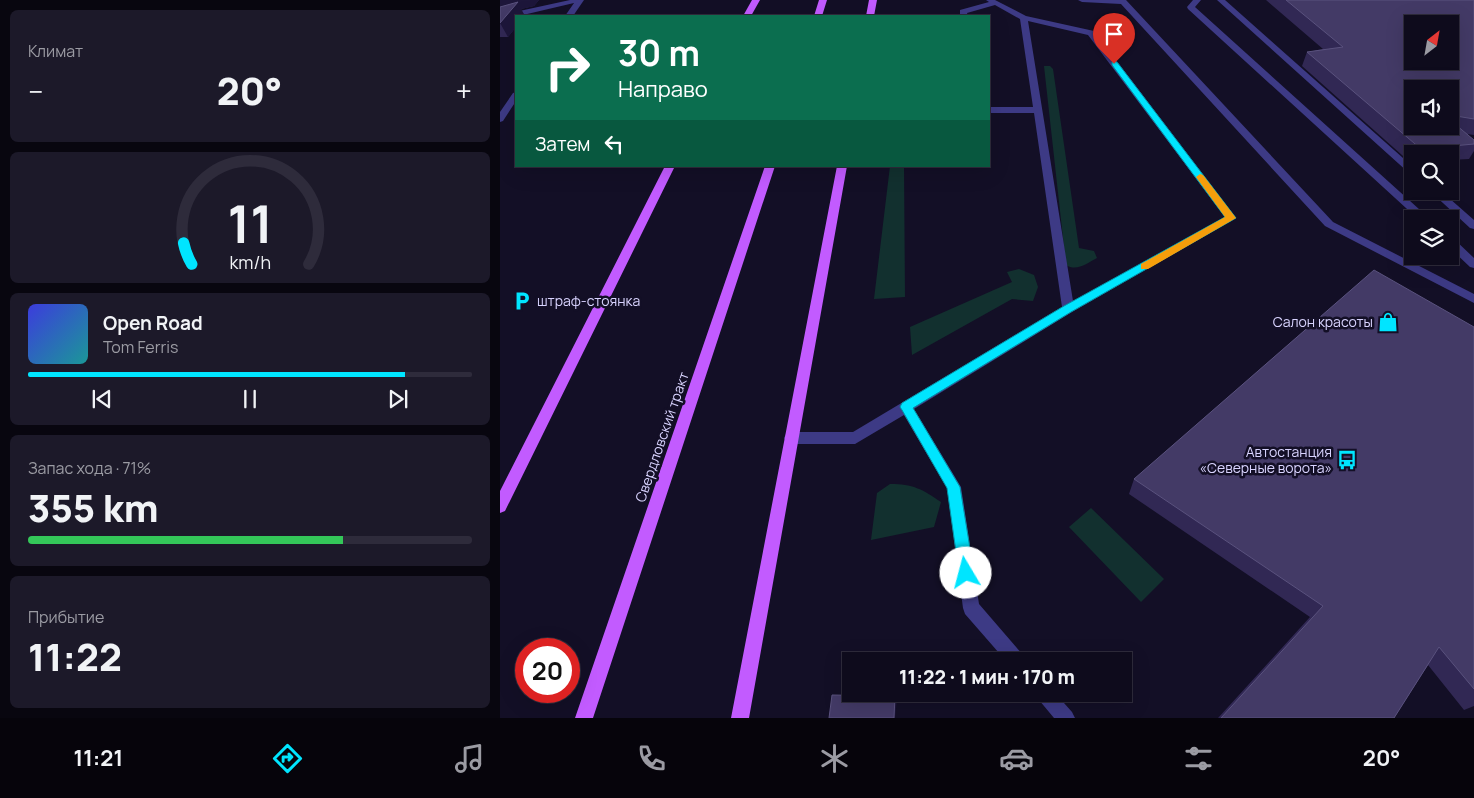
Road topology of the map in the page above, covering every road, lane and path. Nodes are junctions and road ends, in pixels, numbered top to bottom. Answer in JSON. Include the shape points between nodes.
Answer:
{"nodes":[{"id":1,"x":580,"y":0,"type":"edge"},
{"id":2,"x":756,"y":0,"type":"edge"},
{"id":3,"x":823,"y":0,"type":"edge"},
{"id":4,"x":873,"y":0,"type":"edge"},
{"id":5,"x":1082,"y":0,"type":"edge"},
{"id":6,"x":1197,"y":0,"type":"edge"},
{"id":7,"x":1221,"y":0,"type":"edge"},
{"id":8,"x":993,"y":1,"type":"edge"},
{"id":9,"x":570,"y":15,"type":"edge"},
{"id":10,"x":748,"y":15,"type":"edge"},
{"id":11,"x":818,"y":15,"type":"edge"},
{"id":12,"x":870,"y":15,"type":"edge"},
{"id":13,"x":964,"y":15,"type":"edge"},
{"id":14,"x":501,"y":18,"type":"edge"},
{"id":15,"x":1024,"y":18,"type":"junction"},
{"id":16,"x":515,"y":96,"type":"edge"},
{"id":17,"x":990,"y":110,"type":"edge"},
{"id":18,"x":1038,"y":110,"type":"junction"},
{"id":19,"x":500,"y":119,"type":"edge"},
{"id":20,"x":1404,"y":164,"type":"edge"},
{"id":21,"x":670,"y":167,"type":"edge"},
{"id":22,"x":770,"y":167,"type":"edge"},
{"id":23,"x":842,"y":167,"type":"edge"},
{"id":24,"x":1445,"y":200,"type":"edge"},
{"id":25,"x":1414,"y":210,"type":"edge"},
{"id":26,"x":1474,"y":226,"type":"edge"},
{"id":27,"x":1459,"y":250,"type":"edge"},
{"id":28,"x":1474,"y":264,"type":"edge"},
{"id":29,"x":1474,"y":299,"type":"edge"},
{"id":30,"x":1068,"y":309,"type":"junction"},
{"id":31,"x":906,"y":407,"type":"junction"},
{"id":32,"x":792,"y":438,"type":"junction"},
{"id":33,"x":500,"y":506,"type":"edge"},
{"id":34,"x":1009,"y":652,"type":"edge"},
{"id":35,"x":1052,"y":702,"type":"edge"},
{"id":36,"x":584,"y":718,"type":"edge"},
{"id":37,"x":740,"y":718,"type":"edge"},
{"id":38,"x":1066,"y":718,"type":"edge"}],
"edges":[{"from":1,"to":9,"type":"lane"},
{"from":1,"to":14,"type":"lane"},
{"from":2,"to":10,"type":"main road"},
{"from":3,"to":11,"type":"main road"},
{"from":4,"to":12,"type":"main road"},
{"from":5,"to":29,"type":"lane","via":[[1123,2],[1329,224]]},
{"from":6,"to":25,"type":"lane","via":[[1191,6]]},
{"from":7,"to":20,"type":"lane"},
{"from":8,"to":13,"type":"lane","via":[[964,12]]},
{"from":8,"to":15,"type":"lane"},
{"from":15,"to":18,"type":"lane"},
{"from":15,"to":30,"type":"lane","via":[[1091,33],[1231,218]]},
{"from":16,"to":19,"type":"lane"},
{"from":17,"to":18,"type":"lane"},
{"from":18,"to":30,"type":"lane"},
{"from":21,"to":33,"type":"main road"},
{"from":22,"to":36,"type":"main road","name":"Свердловский тракт"},
{"from":23,"to":32,"type":"main road"},
{"from":24,"to":26,"type":"lane"},
{"from":27,"to":28,"type":"lane"},
{"from":30,"to":31,"type":"lane"},
{"from":31,"to":32,"type":"lane","via":[[855,438]]},
{"from":31,"to":34,"type":"lane","via":[[954,487],[972,608]]},
{"from":32,"to":37,"type":"main road"},
{"from":35,"to":38,"type":"lane"}]}
